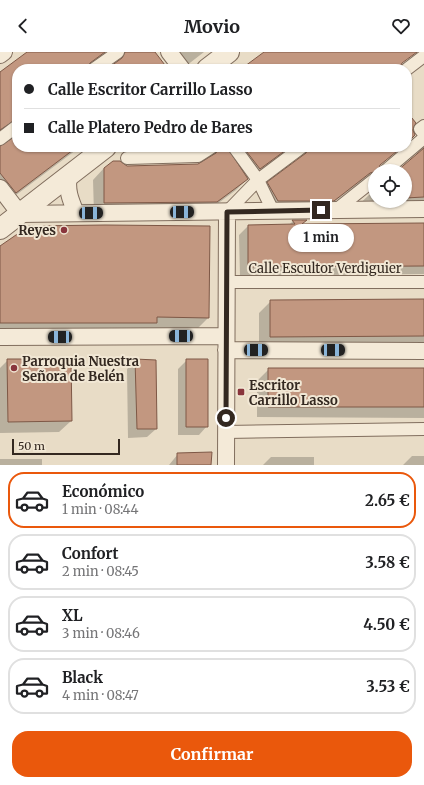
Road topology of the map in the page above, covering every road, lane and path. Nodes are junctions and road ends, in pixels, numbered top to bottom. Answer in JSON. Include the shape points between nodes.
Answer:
{"nodes":[{"id":1,"x":4,"y":52,"type":"edge"},
{"id":2,"x":118,"y":52,"type":"edge"},
{"id":3,"x":169,"y":52,"type":"edge"},
{"id":4,"x":229,"y":52,"type":"edge"},
{"id":5,"x":0,"y":55,"type":"edge"},
{"id":6,"x":424,"y":56,"type":"edge"},
{"id":7,"x":101,"y":64,"type":"edge"},
{"id":8,"x":178,"y":64,"type":"edge"},
{"id":9,"x":213,"y":64,"type":"edge"},
{"id":10,"x":412,"y":65,"type":"edge"},
{"id":11,"x":424,"y":126,"type":"edge"},
{"id":12,"x":12,"y":130,"type":"edge"},
{"id":13,"x":424,"y":134,"type":"edge"},
{"id":14,"x":424,"y":138,"type":"edge"},
{"id":15,"x":0,"y":139,"type":"edge"},
{"id":16,"x":412,"y":148,"type":"edge"},
{"id":17,"x":100,"y":152,"type":"edge"},
{"id":18,"x":204,"y":152,"type":"edge"},
{"id":19,"x":238,"y":152,"type":"edge"},
{"id":20,"x":295,"y":152,"type":"edge"},
{"id":21,"x":407,"y":152,"type":"edge"},
{"id":22,"x":127,"y":158,"type":"dead end"},
{"id":23,"x":393,"y":164,"type":"edge"},
{"id":24,"x":69,"y":176,"type":"junction"},
{"id":25,"x":258,"y":180,"type":"junction"},
{"id":26,"x":368,"y":185,"type":"edge"},
{"id":27,"x":0,"y":188,"type":"edge"},
{"id":28,"x":424,"y":209,"type":"edge"},
{"id":29,"x":336,"y":210,"type":"junction"},
{"id":30,"x":273,"y":211,"type":"junction"},
{"id":31,"x":227,"y":212,"type":"junction"},
{"id":32,"x":76,"y":213,"type":"junction"},
{"id":33,"x":20,"y":214,"type":"junction"},
{"id":34,"x":0,"y":229,"type":"edge"},
{"id":35,"x":226,"y":282,"type":"junction"},
{"id":36,"x":424,"y":282,"type":"edge"},
{"id":37,"x":0,"y":337,"type":"edge"},
{"id":38,"x":226,"y":343,"type":"junction"},
{"id":39,"x":424,"y":351,"type":"edge"},
{"id":40,"x":424,"y":430,"type":"edge"},
{"id":41,"x":226,"y":432,"type":"junction"},
{"id":42,"x":226,"y":465,"type":"edge"}],
"edges":[{"from":1,"to":5,"type":"street"},
{"from":2,"to":7,"type":"street"},
{"from":3,"to":8,"type":"street"},
{"from":4,"to":9,"type":"street"},
{"from":6,"to":10,"type":"street"},
{"from":11,"to":13,"type":"street","via":[[420,129]]},
{"from":12,"to":15,"type":"street"},
{"from":14,"to":16,"type":"street"},
{"from":17,"to":24,"type":"street"},
{"from":18,"to":22,"type":"street","via":[[198,156]]},
{"from":19,"to":25,"type":"street"},
{"from":20,"to":25,"type":"street"},
{"from":21,"to":23,"type":"street"},
{"from":24,"to":32,"type":"street","via":[[69,195]]},
{"from":24,"to":33,"type":"street"},
{"from":25,"to":30,"type":"street"},
{"from":25,"to":31,"type":"street"},
{"from":26,"to":29,"type":"street"},
{"from":27,"to":33,"type":"street"},
{"from":28,"to":29,"type":"street"},
{"from":29,"to":30,"type":"street"},
{"from":30,"to":31,"type":"street"},
{"from":31,"to":32,"type":"street"},
{"from":31,"to":35,"type":"street"},
{"from":32,"to":33,"type":"street"},
{"from":33,"to":34,"type":"street"},
{"from":35,"to":36,"type":"street","name":"Calle Escultor Verdiguier"},
{"from":35,"to":38,"type":"street"},
{"from":37,"to":38,"type":"street"},
{"from":38,"to":39,"type":"street"},
{"from":38,"to":41,"type":"street"},
{"from":40,"to":41,"type":"street"},
{"from":41,"to":42,"type":"street"}]}
